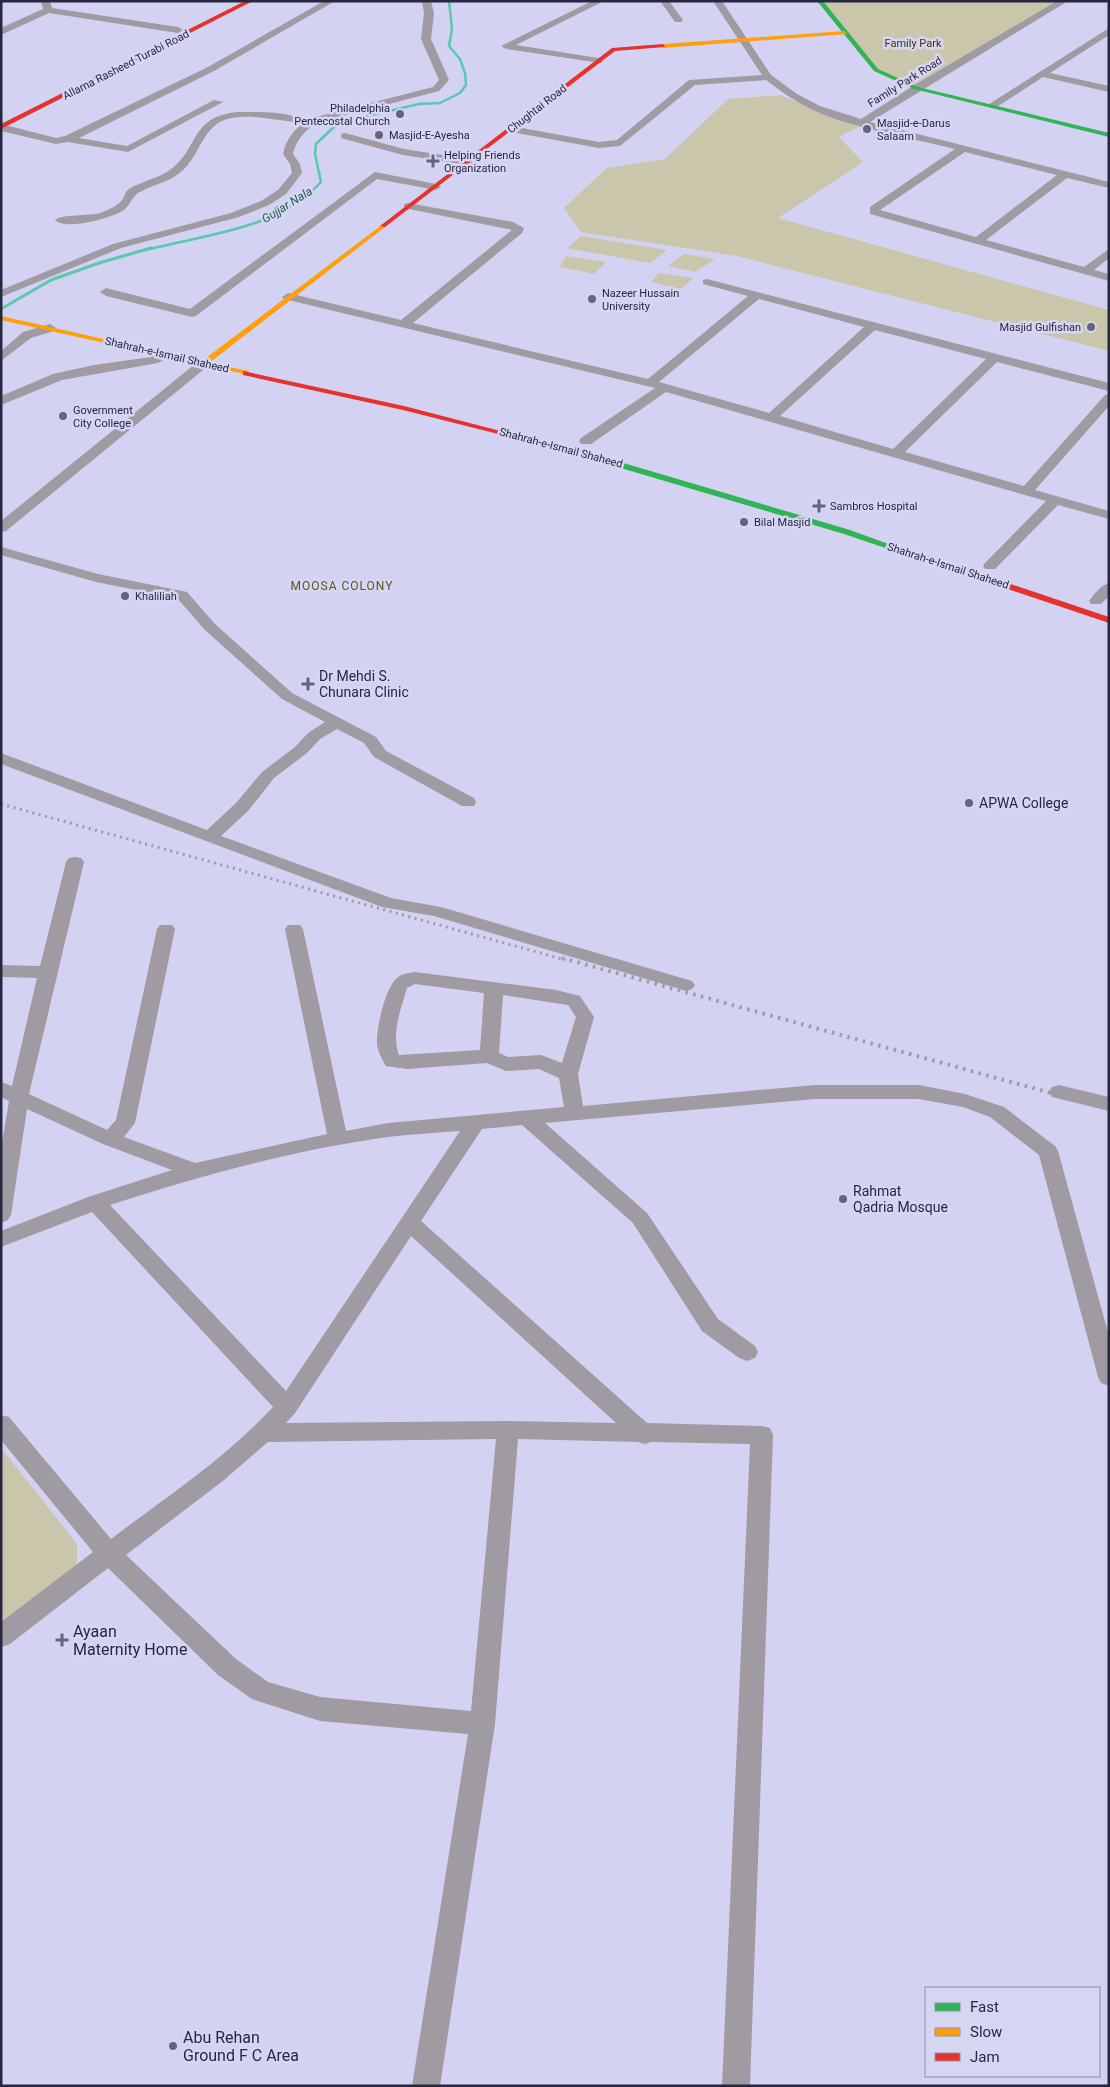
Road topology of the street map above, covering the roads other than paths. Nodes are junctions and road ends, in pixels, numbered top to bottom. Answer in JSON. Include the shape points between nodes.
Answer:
{"nodes":[{"id":1,"x":232,"y":1,"type":"edge"},
{"id":2,"x":250,"y":1,"type":"edge"},
{"id":3,"x":331,"y":1,"type":"edge"},
{"id":4,"x":426,"y":1,"type":"edge"},
{"id":5,"x":600,"y":1,"type":"edge"},
{"id":6,"x":664,"y":1,"type":"edge"},
{"id":7,"x":717,"y":1,"type":"edge"},
{"id":8,"x":820,"y":1,"type":"edge"},
{"id":9,"x":1064,"y":1,"type":"edge"},
{"id":10,"x":46,"y":5,"type":"edge"},
{"id":11,"x":678,"y":20,"type":"dead end"},
{"id":12,"x":178,"y":30,"type":"junction"},
{"id":13,"x":1109,"y":31,"type":"edge"},
{"id":14,"x":1,"y":32,"type":"edge"},
{"id":15,"x":845,"y":33,"type":"junction"},
{"id":16,"x":743,"y":40,"type":"junction"},
{"id":17,"x":598,"y":61,"type":"junction"},
{"id":18,"x":1042,"y":74,"type":"junction"},
{"id":19,"x":768,"y":77,"type":"junction"},
{"id":20,"x":916,"y":88,"type":"junction"},
{"id":21,"x":1109,"y":89,"type":"edge"},
{"id":22,"x":218,"y":102,"type":"dead end"},
{"id":23,"x":991,"y":106,"type":"junction"},
{"id":24,"x":1,"y":116,"type":"edge"},
{"id":25,"x":294,"y":119,"type":"dead end"},
{"id":26,"x":862,"y":123,"type":"junction"},
{"id":27,"x":1,"y":127,"type":"edge"},
{"id":28,"x":511,"y":129,"type":"junction"},
{"id":29,"x":1109,"y":135,"type":"edge"},
{"id":30,"x":345,"y":136,"type":"dead end"},
{"id":31,"x":68,"y":139,"type":"junction"},
{"id":32,"x":962,"y":149,"type":"junction"},
{"id":33,"x":468,"y":162,"type":"junction"},
{"id":34,"x":1065,"y":174,"type":"junction"},
{"id":35,"x":1109,"y":185,"type":"edge"},
{"id":36,"x":436,"y":187,"type":"junction"},
{"id":37,"x":408,"y":206,"type":"junction"},
{"id":38,"x":61,"y":220,"type":"dead end"},
{"id":39,"x":977,"y":242,"type":"junction"},
{"id":40,"x":1109,"y":252,"type":"edge"},
{"id":41,"x":1086,"y":271,"type":"junction"},
{"id":42,"x":1109,"y":278,"type":"edge"},
{"id":43,"x":707,"y":282,"type":"dead end"},
{"id":44,"x":106,"y":292,"type":"dead end"},
{"id":45,"x":1,"y":294,"type":"edge"},
{"id":46,"x":757,"y":295,"type":"junction"},
{"id":47,"x":288,"y":297,"type":"junction"},
{"id":48,"x":1,"y":310,"type":"edge"},
{"id":49,"x":1,"y":318,"type":"edge"},
{"id":50,"x":43,"y":324,"type":"junction"},
{"id":51,"x":404,"y":324,"type":"junction"},
{"id":52,"x":872,"y":325,"type":"junction"},
{"id":53,"x":166,"y":355,"type":"junction"},
{"id":54,"x":1,"y":357,"type":"edge"},
{"id":55,"x":995,"y":357,"type":"junction"},
{"id":56,"x":209,"y":359,"type":"junction"},
{"id":57,"x":650,"y":383,"type":"junction"},
{"id":58,"x":665,"y":387,"type":"junction"},
{"id":59,"x":1109,"y":387,"type":"edge"},
{"id":60,"x":1109,"y":398,"type":"edge"},
{"id":61,"x":1,"y":401,"type":"edge"},
{"id":62,"x":772,"y":417,"type":"junction"},
{"id":63,"x":547,"y":432,"type":"dead end"},
{"id":64,"x":581,"y":440,"type":"joint"},
{"id":65,"x":604,"y":446,"type":"dead end"},
{"id":66,"x":896,"y":453,"type":"junction"},
{"id":67,"x":1026,"y":492,"type":"junction"},
{"id":68,"x":762,"y":494,"type":"dead end"},
{"id":69,"x":1055,"y":500,"type":"junction"},
{"id":70,"x":1109,"y":514,"type":"edge"},
{"id":71,"x":1,"y":528,"type":"edge"},
{"id":72,"x":923,"y":545,"type":"dead end"},
{"id":73,"x":1,"y":551,"type":"edge"},
{"id":74,"x":990,"y":566,"type":"dead end"},
{"id":75,"x":1109,"y":587,"type":"edge"},
{"id":76,"x":1097,"y":602,"type":"edge"},
{"id":77,"x":1109,"y":620,"type":"edge"},
{"id":78,"x":335,"y":723,"type":"junction"},
{"id":79,"x":1,"y":758,"type":"edge"},
{"id":80,"x":468,"y":802,"type":"dead end"},
{"id":81,"x":210,"y":837,"type":"junction"},
{"id":82,"x":75,"y":862,"type":"dead end"},
{"id":83,"x":166,"y":929,"type":"dead end"},
{"id":84,"x":294,"y":929,"type":"dead end"},
{"id":85,"x":1,"y":971,"type":"edge"},
{"id":86,"x":47,"y":972,"type":"junction"},
{"id":87,"x":686,"y":985,"type":"dead end"},
{"id":88,"x":494,"y":988,"type":"junction"},
{"id":89,"x":489,"y":1056,"type":"junction"},
{"id":90,"x":568,"y":1074,"type":"junction"},
{"id":91,"x":1059,"y":1092,"type":"dead end"},
{"id":92,"x":10,"y":1093,"type":"edge"},
{"id":93,"x":1109,"y":1104,"type":"edge"},
{"id":94,"x":575,"y":1112,"type":"junction"},
{"id":95,"x":525,"y":1117,"type":"junction"},
{"id":96,"x":476,"y":1121,"type":"junction"},
{"id":97,"x":110,"y":1139,"type":"junction"},
{"id":98,"x":338,"y":1139,"type":"junction"},
{"id":99,"x":194,"y":1171,"type":"junction"},
{"id":100,"x":95,"y":1202,"type":"junction"},
{"id":101,"x":1,"y":1215,"type":"edge"},
{"id":102,"x":409,"y":1222,"type":"junction"},
{"id":103,"x":1,"y":1239,"type":"edge"},
{"id":104,"x":747,"y":1352,"type":"dead end"},
{"id":105,"x":1109,"y":1377,"type":"edge"},
{"id":106,"x":287,"y":1407,"type":"junction"},
{"id":107,"x":1,"y":1424,"type":"edge"},
{"id":108,"x":508,"y":1430,"type":"junction"},
{"id":109,"x":263,"y":1433,"type":"junction"},
{"id":110,"x":645,"y":1434,"type":"junction"},
{"id":111,"x":108,"y":1554,"type":"junction"},
{"id":112,"x":1,"y":1636,"type":"edge"},
{"id":113,"x":482,"y":1724,"type":"junction"},
{"id":114,"x":426,"y":2086,"type":"edge"},
{"id":115,"x":736,"y":2086,"type":"edge"}],
"edges":[{"from":1,"to":12,"type":"main road","name":"Allama Rasheed Turabi Road"},
{"from":2,"to":27,"type":"main road","name":"Allama Rasheed Turabi Road"},
{"from":3,"to":31,"type":"street","via":[[211,69]]},
{"from":4,"to":45,"type":"street","via":[[429,13],[426,39],[444,80],[436,89],[312,121],[297,133],[289,145],[288,154],[297,174],[282,192],[265,203],[236,215],[118,246]]},
{"from":5,"to":17,"type":"street","via":[[506,46]]},
{"from":6,"to":11,"type":"street"},
{"from":7,"to":16,"type":"street"},
{"from":8,"to":15,"type":"main road"},
{"from":9,"to":20,"type":"street","name":"Family Park Road"},
{"from":10,"to":12,"type":"street"},
{"from":10,"to":14,"type":"street"},
{"from":12,"to":24,"type":"main road","name":"Allama Rasheed Turabi Road"},
{"from":13,"to":18,"type":"street"},
{"from":15,"to":16,"type":"main road","name":"Chughtai Road"},
{"from":15,"to":20,"type":"main road","via":[[876,70]]},
{"from":16,"to":17,"type":"main road","name":"Chughtai Road","via":[[624,47],[614,49]]},
{"from":16,"to":19,"type":"street"},
{"from":17,"to":28,"type":"main road","name":"Chughtai Road"},
{"from":18,"to":21,"type":"street"},
{"from":18,"to":23,"type":"street"},
{"from":19,"to":26,"type":"street","via":[[816,108]]},
{"from":19,"to":28,"type":"street","via":[[692,82],[620,143],[599,145]]},
{"from":20,"to":23,"type":"main road"},
{"from":20,"to":26,"type":"street","name":"Family Park Road"},
{"from":22,"to":31,"type":"street","via":[[128,150]]},
{"from":23,"to":29,"type":"main road"},
{"from":25,"to":38,"type":"street","via":[[222,118],[203,132],[183,164],[168,176],[131,192],[126,203],[117,209],[95,218],[74,222]]},
{"from":26,"to":32,"type":"street"},
{"from":27,"to":31,"type":"street","via":[[56,141]]},
{"from":28,"to":33,"type":"main road","name":"Chughtai Road"},
{"from":30,"to":33,"type":"street","via":[[403,152]]},
{"from":32,"to":34,"type":"street"},
{"from":32,"to":39,"type":"street","via":[[874,212]]},
{"from":33,"to":36,"type":"main road","name":"Chughtai Road"},
{"from":34,"to":35,"type":"street"},
{"from":34,"to":39,"type":"street"},
{"from":36,"to":37,"type":"main road","name":"Chughtai Road"},
{"from":36,"to":44,"type":"street","via":[[375,175],[192,313]]},
{"from":37,"to":47,"type":"main road","name":"Chughtai Road"},
{"from":37,"to":51,"type":"street","via":[[514,225],[518,231]]},
{"from":39,"to":41,"type":"street"},
{"from":40,"to":41,"type":"street"},
{"from":41,"to":42,"type":"street"},
{"from":43,"to":46,"type":"street"},
{"from":46,"to":52,"type":"street"},
{"from":46,"to":57,"type":"street"},
{"from":47,"to":51,"type":"street"},
{"from":47,"to":56,"type":"main road","name":"Chughtai Road"},
{"from":48,"to":50,"type":"main road","name":"Shahrah-e-Ismail Shaheed"},
{"from":49,"to":50,"type":"main road","name":"Shahrah-e-Ismail Shaheed"},
{"from":50,"to":53,"type":"main road","name":"Shahrah-e-Ismail Shaheed"},
{"from":50,"to":54,"type":"street"},
{"from":50,"to":56,"type":"main road","name":"Shahrah-e-Ismail Shaheed"},
{"from":51,"to":57,"type":"street"},
{"from":52,"to":55,"type":"street"},
{"from":52,"to":62,"type":"street"},
{"from":53,"to":56,"type":"main road","name":"Shahrah-e-Ismail Shaheed"},
{"from":53,"to":61,"type":"street","via":[[154,360],[66,372]]},
{"from":55,"to":59,"type":"street"},
{"from":55,"to":66,"type":"street"},
{"from":56,"to":63,"type":"main road","name":"Shahrah-e-Ismail Shaheed"},
{"from":56,"to":71,"type":"street"},
{"from":56,"to":77,"type":"main road","name":"Shahrah-e-Ismail Shaheed","via":[[579,452],[847,532]]},
{"from":57,"to":58,"type":"street"},
{"from":58,"to":62,"type":"street"},
{"from":58,"to":64,"type":"street"},
{"from":60,"to":67,"type":"street"},
{"from":62,"to":66,"type":"street"},
{"from":64,"to":65,"type":"main road","name":"Shahrah-e-Ismail Shaheed"},
{"from":66,"to":67,"type":"street"},
{"from":67,"to":69,"type":"street"},
{"from":68,"to":72,"type":"main road","name":"Shahrah-e-Ismail Shaheed"},
{"from":69,"to":70,"type":"street"},
{"from":69,"to":74,"type":"street"},
{"from":73,"to":78,"type":"street","via":[[96,578],[182,594],[210,628],[287,696]]},
{"from":75,"to":76,"type":"street"},
{"from":78,"to":80,"type":"street","via":[[370,740],[380,754]]},
{"from":78,"to":81,"type":"street","via":[[314,736],[268,775]]},
{"from":79,"to":81,"type":"street"},
{"from":81,"to":87,"type":"street","via":[[388,903],[435,911]]},
{"from":82,"to":86,"type":"street"},
{"from":83,"to":97,"type":"street","via":[[124,1123]]},
{"from":84,"to":98,"type":"street"},
{"from":85,"to":86,"type":"street"},
{"from":86,"to":92,"type":"street"},
{"from":88,"to":89,"type":"street"},
{"from":88,"to":89,"type":"street","via":[[415,978],[405,980],[399,986],[386,1036],[387,1052],[393,1061]]},
{"from":88,"to":90,"type":"street","via":[[574,1000],[585,1017]]},
{"from":89,"to":90,"type":"street","via":[[506,1064],[541,1062]]},
{"from":90,"to":94,"type":"street"},
{"from":91,"to":93,"type":"street"},
{"from":92,"to":97,"type":"street"},
{"from":92,"to":101,"type":"street"},
{"from":94,"to":95,"type":"street"},
{"from":94,"to":105,"type":"street","via":[[815,1092],[919,1092],[998,1112],[1048,1151]]},
{"from":95,"to":96,"type":"street"},
{"from":95,"to":104,"type":"street","via":[[640,1218],[710,1325]]},
{"from":96,"to":98,"type":"street"},
{"from":96,"to":102,"type":"street"},
{"from":97,"to":99,"type":"street"},
{"from":98,"to":99,"type":"street"},
{"from":99,"to":100,"type":"street"},
{"from":100,"to":103,"type":"street"},
{"from":100,"to":106,"type":"street"},
{"from":102,"to":106,"type":"street"},
{"from":102,"to":110,"type":"street"},
{"from":106,"to":109,"type":"street"},
{"from":107,"to":111,"type":"street"},
{"from":108,"to":109,"type":"street"},
{"from":108,"to":110,"type":"street"},
{"from":108,"to":113,"type":"street"},
{"from":109,"to":111,"type":"street","via":[[216,1473]]},
{"from":110,"to":115,"type":"street","via":[[762,1435]]},
{"from":111,"to":112,"type":"street"},
{"from":111,"to":113,"type":"street","via":[[227,1667],[261,1691],[320,1710]]},
{"from":113,"to":114,"type":"street"}]}
